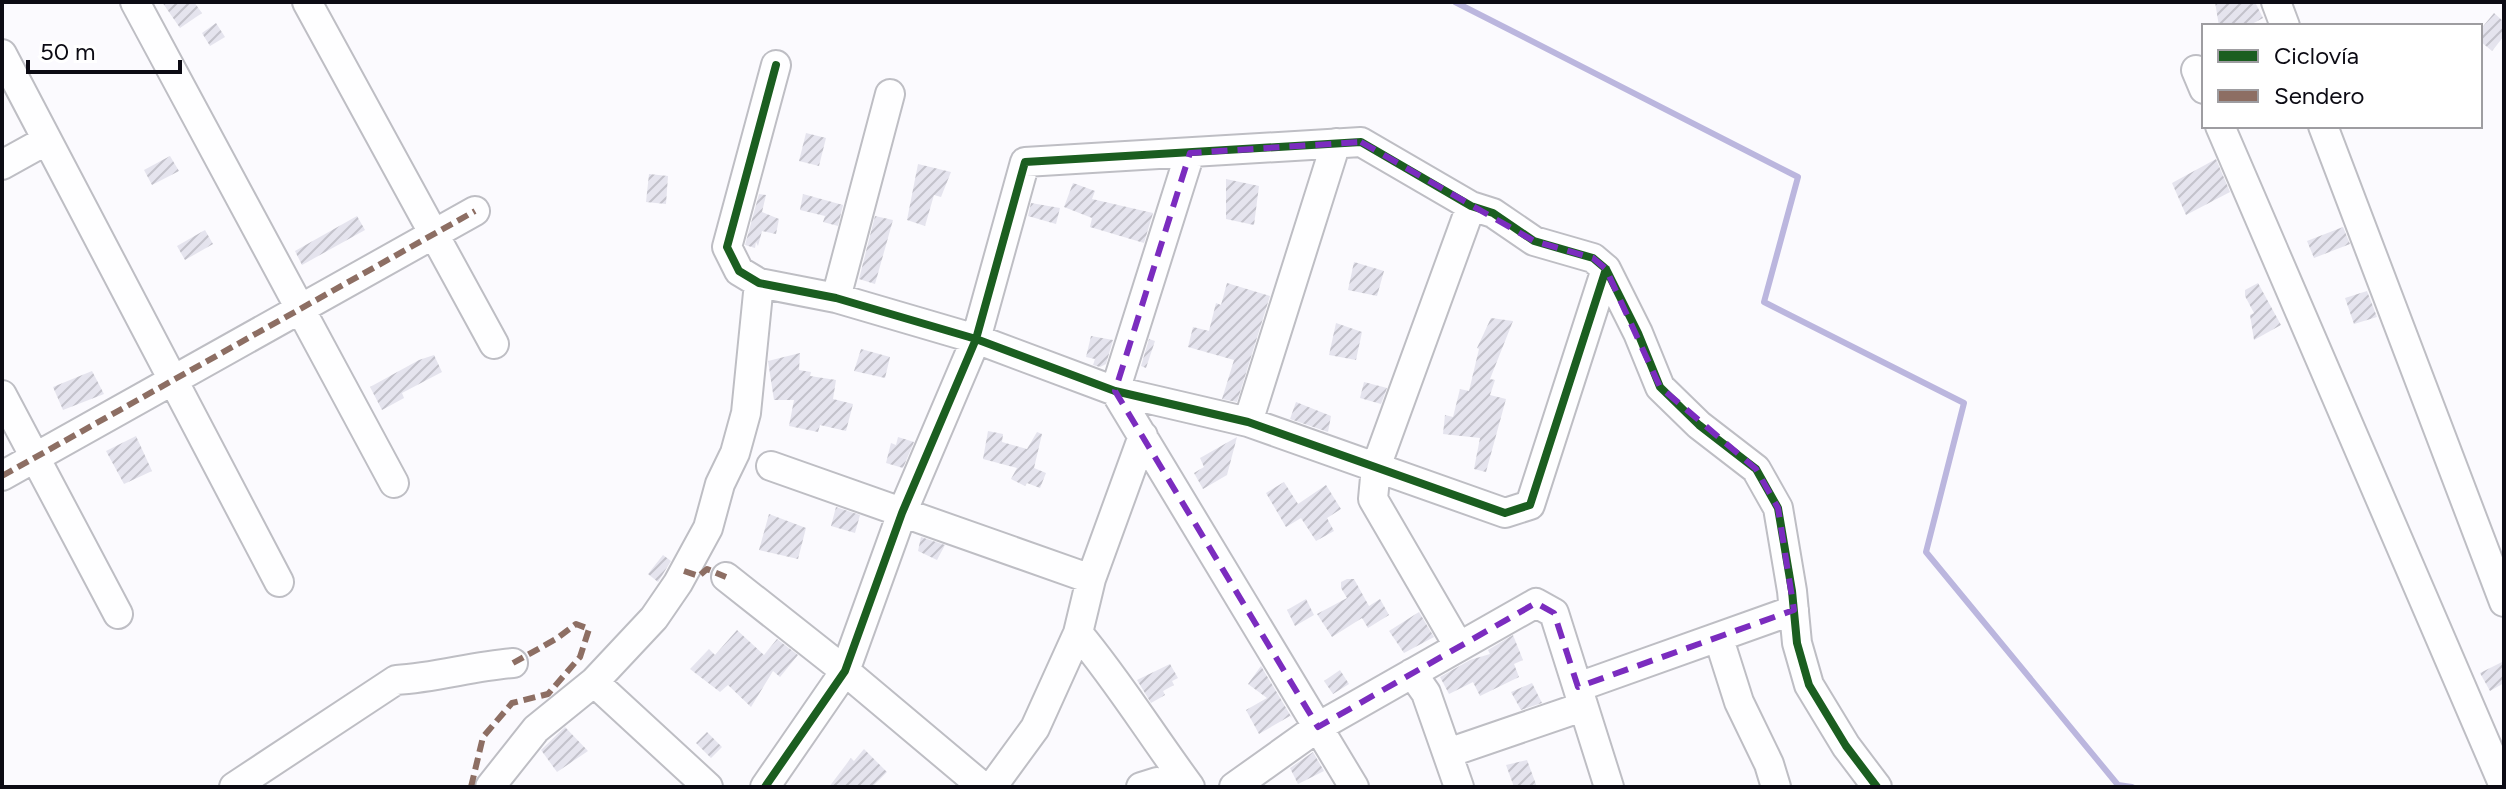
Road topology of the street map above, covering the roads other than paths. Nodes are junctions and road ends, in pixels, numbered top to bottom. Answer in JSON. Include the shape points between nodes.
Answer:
{"nodes":[{"id":1,"x":135,"y":2,"type":"edge"},
{"id":2,"x":307,"y":2,"type":"edge"},
{"id":3,"x":2276,"y":2,"type":"edge"},
{"id":4,"x":2284,"y":24,"type":"edge"},
{"id":5,"x":2,"y":54,"type":"edge"},
{"id":6,"x":776,"y":65,"type":"dead end"},
{"id":7,"x":890,"y":94,"type":"dead end"},
{"id":8,"x":2221,"y":128,"type":"edge"},
{"id":9,"x":2324,"y":128,"type":"edge"},
{"id":10,"x":47,"y":140,"type":"junction"},
{"id":11,"x":1336,"y":143,"type":"junction"},
{"id":12,"x":1190,"y":153,"type":"junction"},
{"id":13,"x":2,"y":165,"type":"edge"},
{"id":14,"x":1471,"y":206,"type":"junction"},
{"id":15,"x":475,"y":211,"type":"dead end"},
{"id":16,"x":434,"y":235,"type":"junction"},
{"id":17,"x":1606,"y":269,"type":"junction"},
{"id":18,"x":759,"y":283,"type":"junction"},
{"id":19,"x":836,"y":298,"type":"junction"},
{"id":20,"x":301,"y":310,"type":"junction"},
{"id":21,"x":976,"y":339,"type":"junction"},
{"id":22,"x":494,"y":344,"type":"dead end"},
{"id":23,"x":173,"y":381,"type":"junction"},
{"id":24,"x":1115,"y":391,"type":"junction"},
{"id":25,"x":2,"y":395,"type":"edge"},
{"id":26,"x":1248,"y":422,"type":"junction"},
{"id":27,"x":1143,"y":436,"type":"junction"},
{"id":28,"x":35,"y":458,"type":"junction"},
{"id":29,"x":771,"y":466,"type":"dead end"},
{"id":30,"x":1376,"y":467,"type":"junction"},
{"id":31,"x":2,"y":476,"type":"edge"},
{"id":32,"x":394,"y":483,"type":"dead end"},
{"id":33,"x":902,"y":513,"type":"junction"},
{"id":34,"x":726,"y":577,"type":"dead end"},
{"id":35,"x":1091,"y":579,"type":"junction"},
{"id":36,"x":279,"y":582,"type":"dead end"},
{"id":37,"x":2504,"y":602,"type":"edge"},
{"id":38,"x":1794,"y":610,"type":"junction"},
{"id":39,"x":118,"y":614,"type":"dead end"},
{"id":40,"x":1078,"y":633,"type":"junction"},
{"id":41,"x":1719,"y":639,"type":"junction"},
{"id":42,"x":1458,"y":645,"type":"junction"},
{"id":43,"x":513,"y":663,"type":"dead end"},
{"id":44,"x":845,"y":671,"type":"junction"},
{"id":45,"x":1412,"y":673,"type":"junction"},
{"id":46,"x":594,"y":682,"type":"junction"},
{"id":47,"x":1580,"y":697,"type":"junction"},
{"id":48,"x":1318,"y":727,"type":"junction"},
{"id":49,"x":1448,"y":753,"type":"junction"},
{"id":50,"x":2504,"y":786,"type":"edge"},
{"id":51,"x":234,"y":787,"type":"edge"},
{"id":52,"x":490,"y":787,"type":"edge"},
{"id":53,"x":708,"y":787,"type":"edge"},
{"id":54,"x":765,"y":787,"type":"edge"},
{"id":55,"x":983,"y":787,"type":"edge"},
{"id":56,"x":992,"y":787,"type":"edge"},
{"id":57,"x":1141,"y":787,"type":"edge"},
{"id":58,"x":1166,"y":787,"type":"edge"},
{"id":59,"x":1190,"y":787,"type":"edge"},
{"id":60,"x":1234,"y":787,"type":"edge"},
{"id":61,"x":1354,"y":787,"type":"edge"},
{"id":62,"x":1459,"y":787,"type":"edge"},
{"id":63,"x":1609,"y":787,"type":"edge"},
{"id":64,"x":1776,"y":787,"type":"edge"},
{"id":65,"x":1877,"y":787,"type":"edge"}],
"edges":[{"from":1,"to":20,"type":"street"},
{"from":2,"to":16,"type":"street"},
{"from":3,"to":4,"type":"street"},
{"from":5,"to":10,"type":"street"},
{"from":6,"to":18,"type":"street","via":[[727,247],[739,271]]},
{"from":7,"to":19,"type":"street"},
{"from":8,"to":50,"type":"street"},
{"from":9,"to":37,"type":"street"},
{"from":10,"to":13,"type":"street"},
{"from":10,"to":23,"type":"street"},
{"from":11,"to":12,"type":"street"},
{"from":11,"to":14,"type":"street","via":[[1361,142]]},
{"from":11,"to":26,"type":"street"},
{"from":12,"to":21,"type":"street","via":[[1025,162]]},
{"from":12,"to":24,"type":"street"},
{"from":14,"to":17,"type":"street","via":[[1493,213],[1534,241],[1593,258]]},
{"from":14,"to":30,"type":"street"},
{"from":15,"to":16,"type":"street"},
{"from":16,"to":20,"type":"street"},
{"from":16,"to":22,"type":"street"},
{"from":17,"to":30,"type":"street","via":[[1530,505],[1505,513]]},
{"from":17,"to":38,"type":"street","via":[[1660,387],[1756,469],[1778,508]]},
{"from":18,"to":19,"type":"street"},
{"from":18,"to":46,"type":"street","via":[[746,413],[708,528],[654,618]]},
{"from":19,"to":21,"type":"street"},
{"from":20,"to":23,"type":"street"},
{"from":20,"to":32,"type":"street"},
{"from":21,"to":24,"type":"street"},
{"from":21,"to":33,"type":"street"},
{"from":23,"to":28,"type":"street"},
{"from":23,"to":36,"type":"street"},
{"from":24,"to":26,"type":"street"},
{"from":24,"to":27,"type":"street"},
{"from":25,"to":28,"type":"street"},
{"from":26,"to":30,"type":"street"},
{"from":27,"to":35,"type":"street"},
{"from":27,"to":48,"type":"street"},
{"from":28,"to":31,"type":"street"},
{"from":28,"to":39,"type":"street"},
{"from":29,"to":33,"type":"street"},
{"from":30,"to":42,"type":"street","via":[[1373,499]]},
{"from":33,"to":35,"type":"street"},
{"from":33,"to":44,"type":"street"},
{"from":34,"to":44,"type":"street"},
{"from":35,"to":40,"type":"street"},
{"from":38,"to":41,"type":"street"},
{"from":38,"to":65,"type":"street","via":[[1809,685]]},
{"from":40,"to":56,"type":"street","via":[[1035,728]]},
{"from":40,"to":59,"type":"street"},
{"from":41,"to":47,"type":"street"},
{"from":41,"to":64,"type":"street"},
{"from":42,"to":45,"type":"street"},
{"from":42,"to":47,"type":"street","via":[[1536,603],[1554,613]]},
{"from":43,"to":51,"type":"street","via":[[396,680]]},
{"from":44,"to":54,"type":"street"},
{"from":44,"to":55,"type":"street"},
{"from":45,"to":48,"type":"street"},
{"from":45,"to":49,"type":"street","via":[[1426,693]]},
{"from":46,"to":52,"type":"street","via":[[536,729]]},
{"from":46,"to":53,"type":"street"},
{"from":47,"to":49,"type":"street"},
{"from":47,"to":63,"type":"street"},
{"from":48,"to":60,"type":"street"},
{"from":48,"to":61,"type":"street"},
{"from":49,"to":62,"type":"street"},
{"from":57,"to":58,"type":"street","via":[[1157,782]]}]}
